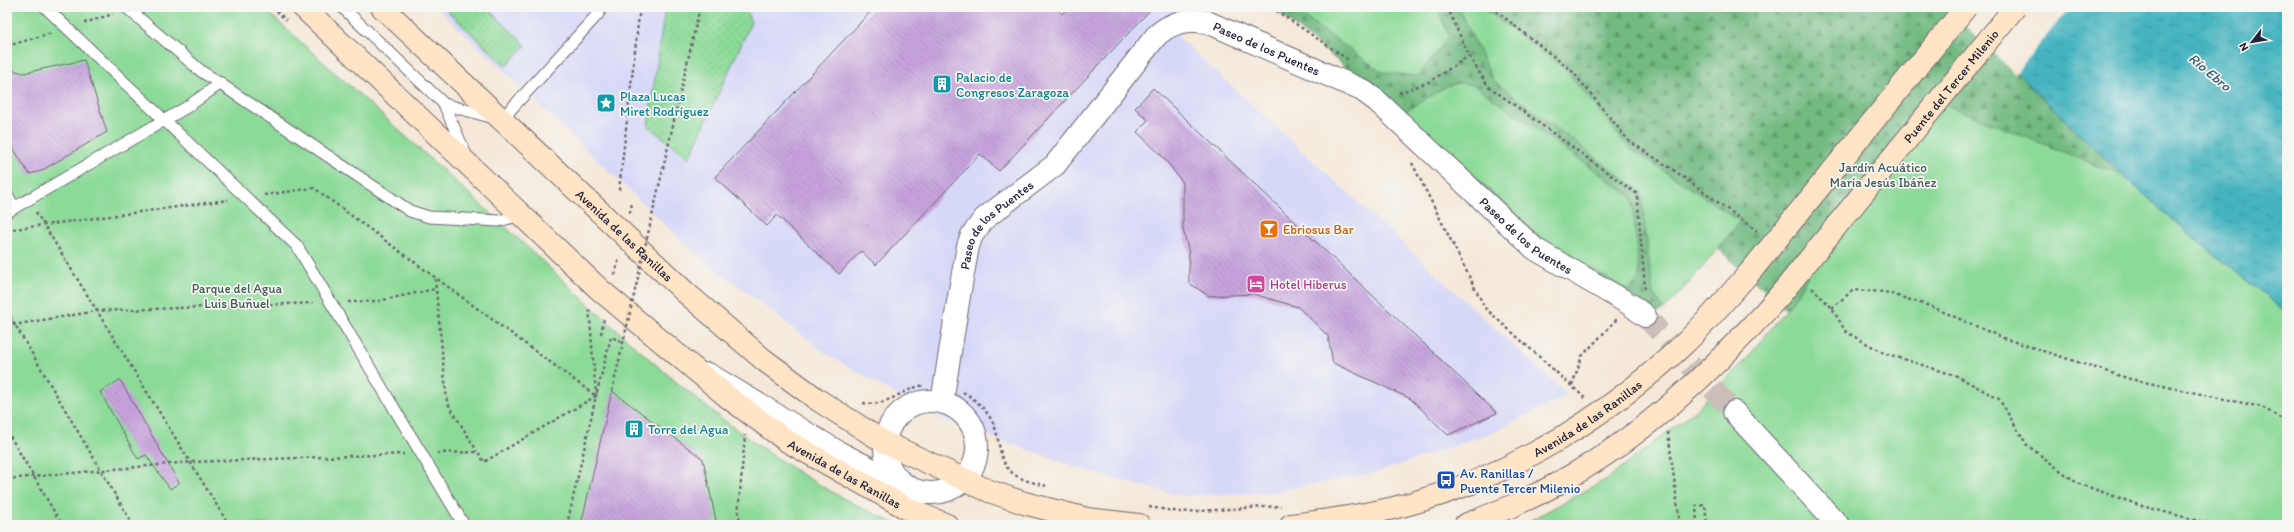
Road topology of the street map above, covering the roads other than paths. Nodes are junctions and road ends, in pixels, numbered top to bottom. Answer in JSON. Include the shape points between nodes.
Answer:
{"nodes":[{"id":1,"x":45,"y":7,"type":"edge"},
{"id":2,"x":126,"y":7,"type":"edge"},
{"id":3,"x":303,"y":7,"type":"edge"},
{"id":4,"x":342,"y":7,"type":"edge"},
{"id":5,"x":382,"y":7,"type":"edge"},
{"id":6,"x":1966,"y":7,"type":"edge"},
{"id":7,"x":2015,"y":7,"type":"edge"},
{"id":8,"x":602,"y":9,"type":"edge"},
{"id":9,"x":221,"y":83,"type":"junction"},
{"id":10,"x":444,"y":104,"type":"junction"},
{"id":11,"x":164,"y":119,"type":"junction"},
{"id":12,"x":501,"y":120,"type":"junction"},
{"id":13,"x":471,"y":167,"type":"junction"},
{"id":14,"x":7,"y":194,"type":"edge"},
{"id":15,"x":11,"y":210,"type":"edge"},
{"id":16,"x":521,"y":215,"type":"junction"},
{"id":17,"x":1638,"y":310,"type":"tunnel mouth"},
{"id":18,"x":688,"y":364,"type":"junction"},
{"id":19,"x":943,"y":394,"type":"junction"},
{"id":20,"x":1734,"y":412,"type":"tunnel mouth"},
{"id":21,"x":891,"y":467,"type":"junction"},
{"id":22,"x":964,"y":480,"type":"junction"},
{"id":23,"x":908,"y":509,"type":"junction"},
{"id":24,"x":1287,"y":515,"type":"edge"},
{"id":25,"x":1141,"y":516,"type":"edge"},
{"id":26,"x":464,"y":525,"type":"edge"},
{"id":27,"x":947,"y":525,"type":"edge"},
{"id":28,"x":1465,"y":525,"type":"edge"},
{"id":29,"x":1838,"y":525,"type":"edge"}],
"edges":[{"from":1,"to":11,"type":"lane"},
{"from":2,"to":9,"type":"lane","via":[[201,71]]},
{"from":3,"to":13,"type":"main road","name":"Avenida de las Ranillas"},
{"from":4,"to":10,"type":"lane"},
{"from":5,"to":12,"type":"main road","name":"Avenida de las Ranillas"},
{"from":6,"to":24,"type":"main road","name":"Avenida de las Ranillas","bridge":true,"via":[[1752,271],[1700,328],[1653,372],[1597,415],[1542,449],[1497,472],[1416,502]]},
{"from":7,"to":28,"type":"main road","name":"Puente del Tercer Milenio","bridge":true,"via":[[1780,295],[1693,387],[1636,432],[1561,482]]},
{"from":8,"to":12,"type":"lane"},
{"from":9,"to":11,"type":"lane"},
{"from":9,"to":16,"type":"lane","via":[[419,216],[499,221]]},
{"from":10,"to":12,"type":"lane"},
{"from":10,"to":13,"type":"lane"},
{"from":11,"to":15,"type":"lane"},
{"from":11,"to":26,"type":"lane","via":[[297,246]]},
{"from":12,"to":21,"type":"main road","name":"Avenida de las Ranillas","via":[[630,226],[685,292],[764,360],[818,400]]},
{"from":13,"to":16,"type":"main road","name":"Avenida de las Ranillas"},
{"from":14,"to":15,"type":"lane"},
{"from":16,"to":18,"type":"main road","name":"Avenida de las Ranillas","via":[[609,298]]},
{"from":17,"to":19,"type":"street","name":"Paseo de los Puentes","via":[[1535,249],[1377,101],[1362,90],[1207,22],[1189,20],[1169,26],[1156,36],[1055,165],[985,218],[972,236],[962,276]]},
{"from":18,"to":21,"type":"street","name":"Avenida de las Ranillas","via":[[718,378],[838,452]]},
{"from":18,"to":23,"type":"main road","name":"Avenida de las Ranillas","via":[[787,441]]},
{"from":19,"to":21,"type":"street","name":"Avenida de las Ranillas","via":[[904,409],[891,423]]},
{"from":19,"to":22,"type":"street","name":"Avenida de las Ranillas","via":[[973,429],[977,453]]},
{"from":20,"to":29,"type":"street"},
{"from":21,"to":22,"type":"main road","name":"Avenida de las Ranillas"},
{"from":21,"to":22,"type":"street","name":"Avenida de las Ranillas","via":[[920,492],[937,494],[948,491]]},
{"from":21,"to":23,"type":"street","name":"Avenida de las Ranillas","via":[[894,493]]},
{"from":22,"to":25,"type":"main road","name":"Avenida de las Ranillas","via":[[1031,504],[1087,519]]},
{"from":23,"to":27,"type":"main road","name":"Avenida de las Ranillas"}]}
